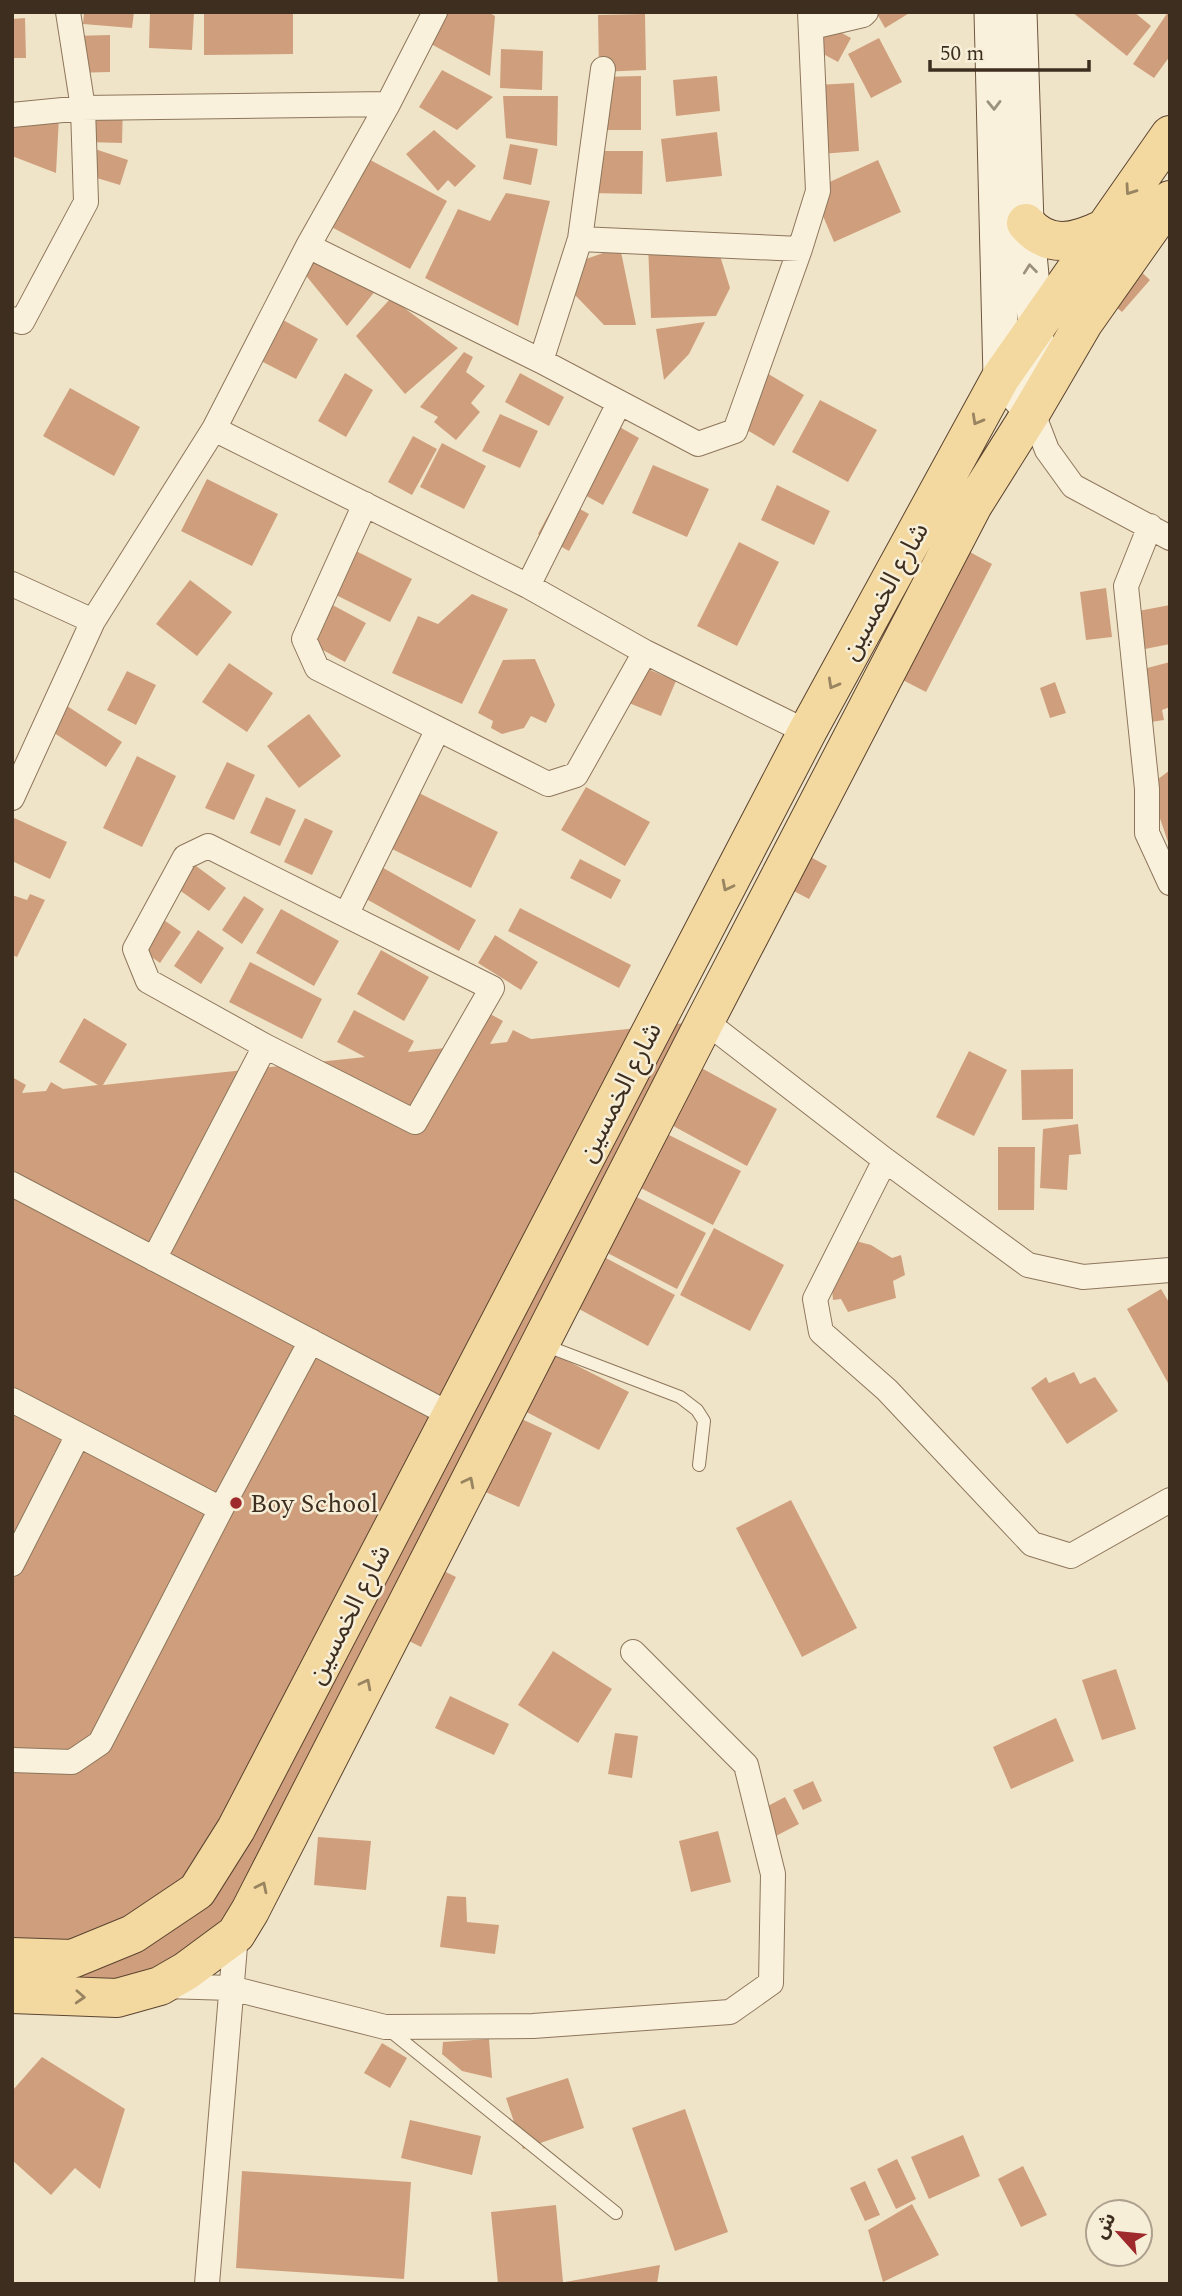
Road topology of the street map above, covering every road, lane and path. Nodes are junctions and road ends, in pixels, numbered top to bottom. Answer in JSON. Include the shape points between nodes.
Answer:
{"nodes":[{"id":1,"x":68,"y":12,"type":"edge"},
{"id":2,"x":435,"y":12,"type":"edge"},
{"id":3,"x":866,"y":12,"type":"edge"},
{"id":4,"x":992,"y":12,"type":"edge"},
{"id":5,"x":1019,"y":12,"type":"edge"},
{"id":6,"x":811,"y":19,"type":"edge"},
{"id":7,"x":603,"y":69,"type":"dead end"},
{"id":8,"x":388,"y":104,"type":"junction"},
{"id":9,"x":83,"y":108,"type":"junction"},
{"id":10,"x":12,"y":115,"type":"edge"},
{"id":11,"x":1170,"y":135,"type":"edge"},
{"id":12,"x":1170,"y":200,"type":"edge"},
{"id":13,"x":1026,"y":223,"type":"junction"},
{"id":14,"x":1103,"y":229,"type":"junction"},
{"id":15,"x":580,"y":239,"type":"junction"},
{"id":16,"x":307,"y":246,"type":"junction"},
{"id":17,"x":800,"y":249,"type":"junction"},
{"id":18,"x":12,"y":319,"type":"edge"},
{"id":19,"x":1036,"y":328,"type":"junction"},
{"id":20,"x":541,"y":361,"type":"junction"},
{"id":21,"x":1001,"y":377,"type":"junction"},
{"id":22,"x":619,"y":403,"type":"junction"},
{"id":23,"x":1032,"y":411,"type":"junction"},
{"id":24,"x":214,"y":429,"type":"junction"},
{"id":25,"x":365,"y":504,"type":"junction"},
{"id":26,"x":1160,"y":532,"type":"edge"},
{"id":27,"x":12,"y":584,"type":"edge"},
{"id":28,"x":528,"y":586,"type":"junction"},
{"id":29,"x":93,"y":621,"type":"junction"},
{"id":30,"x":645,"y":652,"type":"junction"},
{"id":31,"x":438,"y":729,"type":"junction"},
{"id":32,"x":807,"y":732,"type":"junction"},
{"id":33,"x":12,"y":798,"type":"edge"},
{"id":34,"x":1170,"y":883,"type":"edge"},
{"id":35,"x":346,"y":915,"type":"junction"},
{"id":36,"x":705,"y":1021,"type":"junction"},
{"id":37,"x":265,"y":1046,"type":"junction"},
{"id":38,"x":885,"y":1160,"type":"junction"},
{"id":39,"x":12,"y":1184,"type":"edge"},
{"id":40,"x":154,"y":1259,"type":"junction"},
{"id":41,"x":1170,"y":1270,"type":"edge"},
{"id":42,"x":311,"y":1341,"type":"junction"},
{"id":43,"x":540,"y":1343,"type":"junction"},
{"id":44,"x":12,"y":1400,"type":"edge"},
{"id":45,"x":451,"y":1415,"type":"junction"},
{"id":46,"x":78,"y":1435,"type":"junction"},
{"id":47,"x":699,"y":1465,"type":"dead end"},
{"id":48,"x":1170,"y":1500,"type":"edge"},
{"id":49,"x":221,"y":1509,"type":"junction"},
{"id":50,"x":12,"y":1564,"type":"edge"},
{"id":51,"x":633,"y":1652,"type":"dead end"},
{"id":52,"x":12,"y":1760,"type":"edge"},
{"id":53,"x":236,"y":1934,"type":"junction"},
{"id":54,"x":12,"y":1956,"type":"edge"},
{"id":55,"x":160,"y":1986,"type":"junction"},
{"id":56,"x":231,"y":1988,"type":"junction"},
{"id":57,"x":12,"y":1994,"type":"edge"},
{"id":58,"x":385,"y":2027,"type":"junction"},
{"id":59,"x":616,"y":2213,"type":"dead end"},
{"id":60,"x":207,"y":2284,"type":"edge"}],
"edges":[{"from":1,"to":9,"type":"street"},
{"from":2,"to":8,"type":"street"},
{"from":3,"to":6,"type":"street"},
{"from":4,"to":21,"type":"street","one_way":true},
{"from":5,"to":13,"type":"street"},
{"from":6,"to":17,"type":"street","via":[[818,191]]},
{"from":7,"to":15,"type":"street"},
{"from":8,"to":9,"type":"street"},
{"from":8,"to":16,"type":"street"},
{"from":9,"to":10,"type":"street"},
{"from":9,"to":18,"type":"street","via":[[86,202],[22,322]]},
{"from":11,"to":14,"type":"main road","name":"شارع الخمسين","one_way":true},
{"from":12,"to":23,"type":"main road","name":"شارع الخمسين","via":[[1084,322]]},
{"from":13,"to":14,"type":"main road","via":[[1032,231],[1055,240],[1079,240]]},
{"from":19,"to":13,"type":"street","one_way":true},
{"from":14,"to":19,"type":"main road","name":"شارع الخمسين"},
{"from":15,"to":17,"type":"street"},
{"from":15,"to":20,"type":"street"},
{"from":16,"to":20,"type":"street"},
{"from":16,"to":24,"type":"street"},
{"from":17,"to":22,"type":"street","via":[[735,431],[698,444]]},
{"from":19,"to":21,"type":"main road","name":"شارع الخمسين"},
{"from":19,"to":23,"type":"street"},
{"from":20,"to":22,"type":"street"},
{"from":21,"to":23,"type":"street"},
{"from":21,"to":32,"type":"main road","name":"شارع الخمسين","one_way":true},
{"from":22,"to":28,"type":"street"},
{"from":23,"to":26,"type":"street","via":[[1047,450],[1073,486]]},
{"from":23,"to":36,"type":"main road","name":"شارع الخمسين","via":[[973,505]]},
{"from":24,"to":25,"type":"street"},
{"from":24,"to":29,"type":"street"},
{"from":25,"to":28,"type":"street"},
{"from":25,"to":31,"type":"street","via":[[304,639],[317,668]]},
{"from":26,"to":34,"type":"street","via":[[1126,586],[1147,789],[1147,834]]},
{"from":27,"to":29,"type":"street"},
{"from":28,"to":30,"type":"street"},
{"from":29,"to":33,"type":"street"},
{"from":30,"to":31,"type":"street","via":[[576,775],[548,784]]},
{"from":30,"to":32,"type":"street"},
{"from":31,"to":35,"type":"street"},
{"from":32,"to":45,"type":"main road","name":"شارع الخمسين","one_way":true},
{"from":35,"to":37,"type":"street","via":[[208,846],[186,857],[135,949],[148,981]]},
{"from":35,"to":37,"type":"street","via":[[492,988],[415,1122]]},
{"from":36,"to":38,"type":"street"},
{"from":36,"to":43,"type":"main road","name":"شارع الخمسين"},
{"from":37,"to":40,"type":"street"},
{"from":38,"to":41,"type":"street","via":[[1028,1265],[1083,1277]]},
{"from":38,"to":48,"type":"street","via":[[815,1299],[821,1332],[887,1390],[1032,1544],[1071,1556]]},
{"from":39,"to":40,"type":"street"},
{"from":40,"to":42,"type":"street"},
{"from":42,"to":45,"type":"street"},
{"from":42,"to":49,"type":"street"},
{"from":43,"to":47,"type":"lane","via":[[680,1397],[697,1410],[704,1421]]},
{"from":53,"to":43,"type":"main road","name":"شارع الخمسين","one_way":true},
{"from":44,"to":46,"type":"street"},
{"from":45,"to":54,"type":"main road","name":"شارع الخمسين","via":[[236,1829],[197,1891],[133,1934],[72,1959]]},
{"from":46,"to":49,"type":"street"},
{"from":46,"to":50,"type":"street"},
{"from":49,"to":52,"type":"street","via":[[100,1743],[72,1762]]},
{"from":51,"to":58,"type":"street","via":[[746,1765],[773,1874],[771,1983],[730,2012],[533,2026]]},
{"from":53,"to":55,"type":"main road","name":"شارع الخمسين"},
{"from":53,"to":56,"type":"street"},
{"from":55,"to":56,"type":"street"},
{"from":57,"to":55,"type":"main road","name":"شارع الخمسين","one_way":true,"via":[[117,1998]]},
{"from":56,"to":58,"type":"street"},
{"from":56,"to":60,"type":"street"},
{"from":58,"to":59,"type":"lane"}]}
